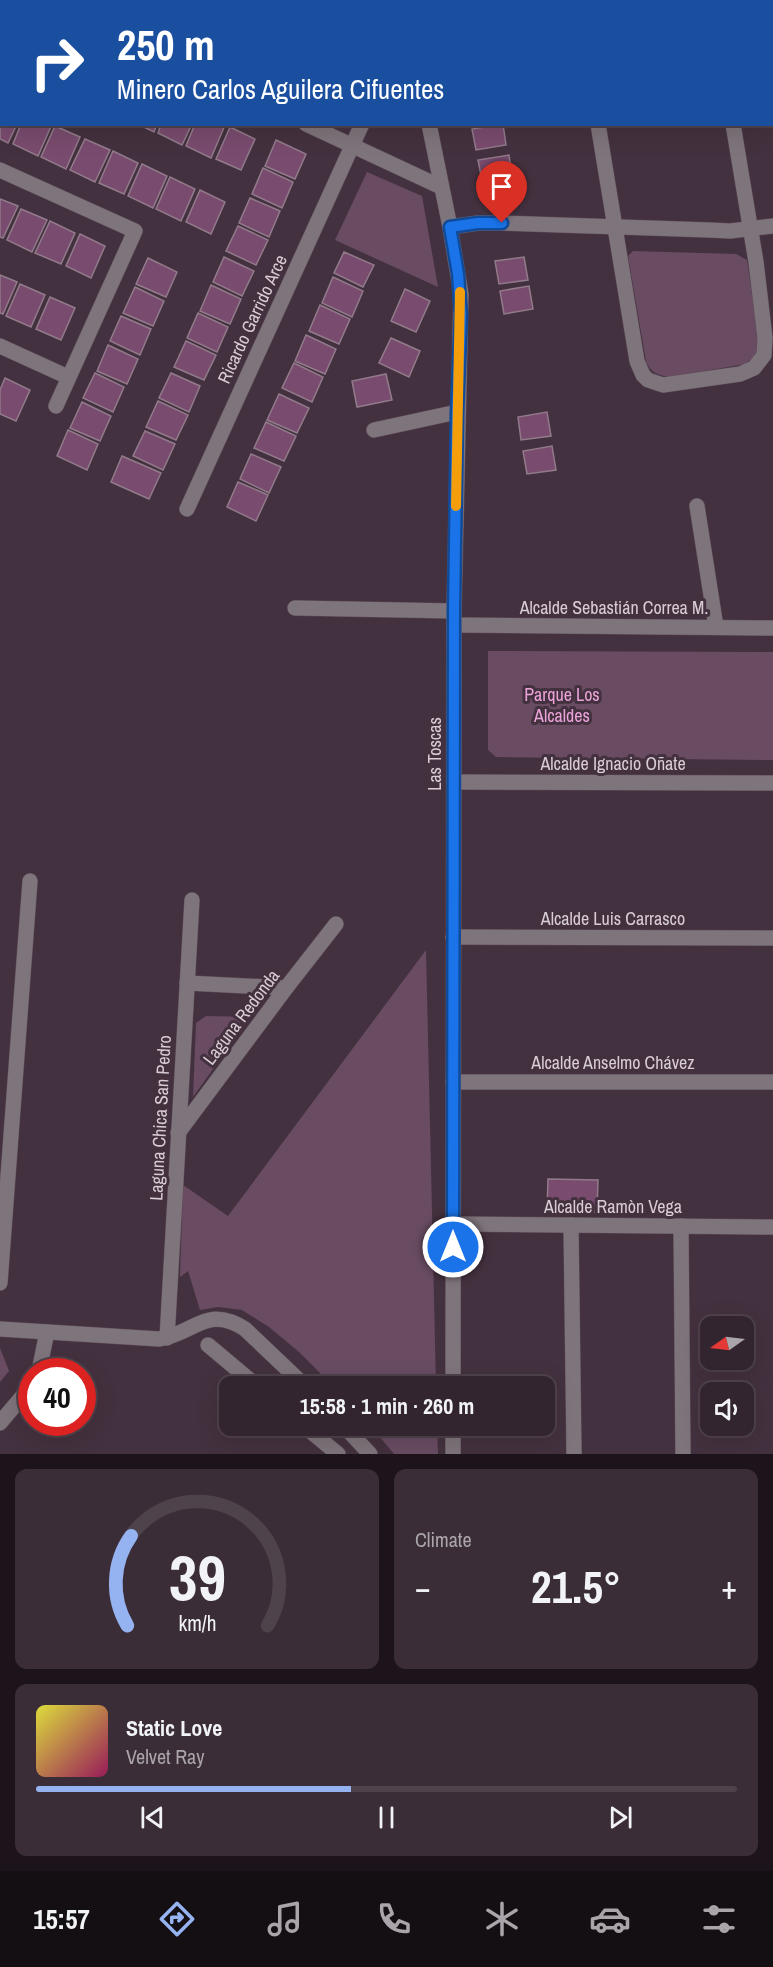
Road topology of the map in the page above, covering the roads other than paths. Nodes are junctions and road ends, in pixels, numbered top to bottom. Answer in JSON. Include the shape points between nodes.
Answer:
{"nodes":[{"id":1,"x":310,"y":126,"type":"edge"},
{"id":2,"x":361,"y":126,"type":"edge"},
{"id":3,"x":429,"y":126,"type":"edge"},
{"id":4,"x":598,"y":126,"type":"edge"},
{"id":5,"x":733,"y":126,"type":"edge"},
{"id":6,"x":353,"y":146,"type":"junction"},
{"id":7,"x":0,"y":170,"type":"edge"},
{"id":8,"x":441,"y":187,"type":"junction"},
{"id":9,"x":773,"y":226,"type":"edge"},
{"id":10,"x":450,"y":227,"type":"junction"},
{"id":11,"x":615,"y":227,"type":"junction"},
{"id":12,"x":750,"y":229,"type":"junction"},
{"id":13,"x":0,"y":346,"type":"edge"},
{"id":14,"x":68,"y":377,"type":"junction"},
{"id":15,"x":56,"y":406,"type":"dead end"},
{"id":16,"x":457,"y":412,"type":"junction"},
{"id":17,"x":374,"y":430,"type":"dead end"},
{"id":18,"x":697,"y":506,"type":"dead end"},
{"id":19,"x":187,"y":509,"type":"dead end"},
{"id":20,"x":295,"y":608,"type":"dead end"},
{"id":21,"x":454,"y":618,"type":"junction"},
{"id":22,"x":716,"y":627,"type":"junction"},
{"id":23,"x":773,"y":628,"type":"edge"},
{"id":24,"x":454,"y":782,"type":"junction"},
{"id":25,"x":773,"y":783,"type":"edge"},
{"id":26,"x":30,"y":881,"type":"dead end"},
{"id":27,"x":192,"y":900,"type":"dead end"},
{"id":28,"x":336,"y":924,"type":"dead end"},
{"id":29,"x":453,"y":937,"type":"junction"},
{"id":30,"x":773,"y":939,"type":"edge"},
{"id":31,"x":187,"y":983,"type":"junction"},
{"id":32,"x":286,"y":988,"type":"junction"},
{"id":33,"x":453,"y":1082,"type":"junction"},
{"id":34,"x":773,"y":1082,"type":"edge"},
{"id":35,"x":178,"y":1134,"type":"junction"},
{"id":36,"x":453,"y":1224,"type":"junction"},
{"id":37,"x":571,"y":1225,"type":"junction"},
{"id":38,"x":681,"y":1226,"type":"junction"},
{"id":39,"x":773,"y":1227,"type":"edge"},
{"id":40,"x":0,"y":1282,"type":"edge"},
{"id":41,"x":0,"y":1329,"type":"edge"},
{"id":42,"x":47,"y":1332,"type":"junction"},
{"id":43,"x":167,"y":1338,"type":"junction"},
{"id":44,"x":208,"y":1345,"type":"dead end"},
{"id":45,"x":42,"y":1358,"type":"edge"},
{"id":46,"x":245,"y":1376,"type":"edge"},
{"id":47,"x":294,"y":1376,"type":"edge"},
{"id":48,"x":453,"y":1376,"type":"edge"},
{"id":49,"x":18,"y":1402,"type":"edge"},
{"id":50,"x":0,"y":1423,"type":"edge"},
{"id":51,"x":316,"y":1436,"type":"edge"},
{"id":52,"x":353,"y":1436,"type":"edge"},
{"id":53,"x":453,"y":1436,"type":"edge"},
{"id":54,"x":338,"y":1454,"type":"edge"},
{"id":55,"x":370,"y":1454,"type":"edge"},
{"id":56,"x":453,"y":1454,"type":"edge"},
{"id":57,"x":574,"y":1454,"type":"edge"},
{"id":58,"x":682,"y":1454,"type":"edge"}],
"edges":[{"from":1,"to":6,"type":"street"},
{"from":2,"to":6,"type":"street"},
{"from":3,"to":8,"type":"street","name":"Las Toscas"},
{"from":4,"to":11,"type":"street"},
{"from":5,"to":12,"type":"street"},
{"from":6,"to":8,"type":"street"},
{"from":6,"to":19,"type":"street","name":"Ricardo Garrido Arce"},
{"from":7,"to":14,"type":"street","via":[[135,231]]},
{"from":8,"to":10,"type":"street","name":"Las Toscas"},
{"from":9,"to":12,"type":"street"},
{"from":10,"to":11,"type":"street","via":[[478,223]]},
{"from":10,"to":16,"type":"street","name":"Las Toscas","via":[[460,294]]},
{"from":11,"to":12,"type":"street"},
{"from":11,"to":12,"type":"street","via":[[637,361],[648,380],[663,386],[747,372],[764,355]]},
{"from":13,"to":14,"type":"street"},
{"from":14,"to":15,"type":"street"},
{"from":16,"to":17,"type":"street"},
{"from":16,"to":21,"type":"street","name":"Las Toscas"},
{"from":18,"to":22,"type":"street"},
{"from":20,"to":21,"type":"street","name":"Alcalde Sebastián Correa M."},
{"from":21,"to":22,"type":"street","name":"Alcalde Sebastián Correa M."},
{"from":21,"to":24,"type":"street","name":"Las Toscas"},
{"from":22,"to":23,"type":"street","name":"Alcalde Sebastián Correa M."},
{"from":24,"to":25,"type":"street","name":"Alcalde Ignacio Oñate"},
{"from":24,"to":29,"type":"street","name":"Las Toscas"},
{"from":26,"to":40,"type":"street"},
{"from":27,"to":31,"type":"street","name":"Laguna Chica San Pedro"},
{"from":28,"to":32,"type":"street","name":"Laguna Redonda"},
{"from":29,"to":30,"type":"street","name":"Alcalde Luis Carrasco"},
{"from":29,"to":33,"type":"street","name":"Las Toscas"},
{"from":31,"to":32,"type":"street"},
{"from":31,"to":35,"type":"street","name":"Laguna Chica San Pedro"},
{"from":32,"to":35,"type":"street","name":"Laguna Redonda"},
{"from":33,"to":34,"type":"street","name":"Alcalde Anselmo Chávez"},
{"from":33,"to":36,"type":"street","name":"Las Toscas"},
{"from":35,"to":43,"type":"street","name":"Laguna Chica San Pedro"},
{"from":36,"to":37,"type":"street","name":"Alcalde Ramòn Vega"},
{"from":36,"to":48,"type":"street","name":"Las Toscas"},
{"from":37,"to":38,"type":"street","name":"Alcalde Ramòn Vega"},
{"from":37,"to":57,"type":"street"},
{"from":38,"to":39,"type":"street","name":"Alcalde Ramòn Vega"},
{"from":38,"to":58,"type":"street"},
{"from":41,"to":42,"type":"street"},
{"from":42,"to":43,"type":"street"},
{"from":42,"to":45,"type":"street"},
{"from":43,"to":47,"type":"street","via":[[206,1319],[228,1320],[245,1329]]},
{"from":44,"to":46,"type":"street"},
{"from":49,"to":50,"type":"street"},
{"from":51,"to":54,"type":"street"},
{"from":52,"to":55,"type":"street"},
{"from":53,"to":56,"type":"street"}]}
